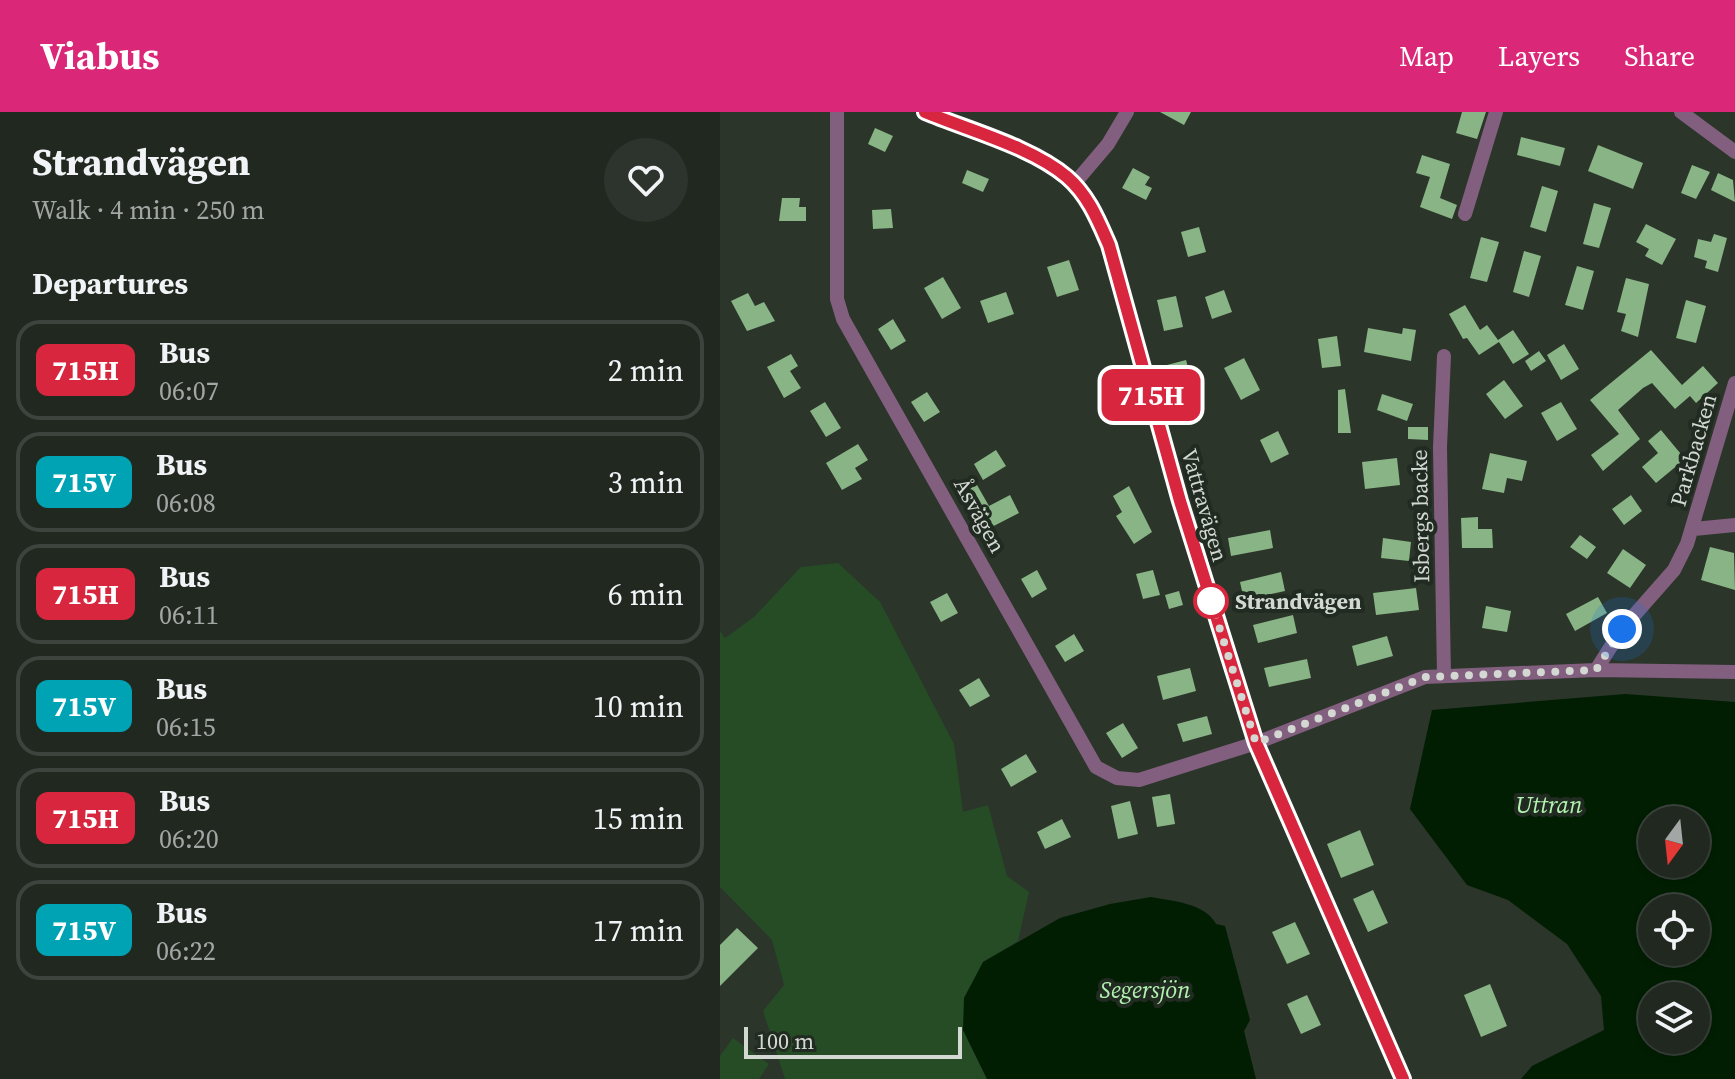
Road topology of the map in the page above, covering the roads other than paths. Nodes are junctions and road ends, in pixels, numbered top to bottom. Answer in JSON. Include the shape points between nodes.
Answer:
{"nodes":[{"id":1,"x":837,"y":112,"type":"edge"},
{"id":2,"x":925,"y":112,"type":"edge"},
{"id":3,"x":1127,"y":112,"type":"edge"},
{"id":4,"x":1496,"y":112,"type":"edge"},
{"id":5,"x":1681,"y":112,"type":"edge"},
{"id":6,"x":1735,"y":152,"type":"edge"},
{"id":7,"x":1074,"y":184,"type":"junction"},
{"id":8,"x":1465,"y":214,"type":"dead end"},
{"id":9,"x":1444,"y":356,"type":"dead end"},
{"id":10,"x":1735,"y":383,"type":"edge"},
{"id":11,"x":1735,"y":525,"type":"edge"},
{"id":12,"x":1694,"y":529,"type":"junction"},
{"id":13,"x":1596,"y":670,"type":"junction"},
{"id":14,"x":1735,"y":672,"type":"edge"},
{"id":15,"x":1444,"y":676,"type":"junction"},
{"id":16,"x":1256,"y":743,"type":"junction"},
{"id":17,"x":1403,"y":1079,"type":"edge"}],
"edges":[{"from":1,"to":16,"type":"street","name":"Åsvägen","via":[[837,299],[843,319],[1096,767],[1117,778],[1139,780]]},
{"from":2,"to":7,"type":"street","name":"Vattravägen","via":[[1046,162]]},
{"from":3,"to":7,"type":"street"},
{"from":4,"to":8,"type":"street"},
{"from":5,"to":6,"type":"street"},
{"from":7,"to":16,"type":"street","name":"Vattravägen","via":[[1109,245],[1180,501]]},
{"from":9,"to":15,"type":"street","name":"Isbergs backe"},
{"from":10,"to":12,"type":"street","name":"Parkbacken"},
{"from":11,"to":12,"type":"street","name":"Parkbacken"},
{"from":12,"to":13,"type":"street","name":"Parkbacken","via":[[1674,570],[1622,629]]},
{"from":13,"to":14,"type":"street"},
{"from":13,"to":15,"type":"street"},
{"from":15,"to":16,"type":"street","via":[[1388,690]]},
{"from":16,"to":17,"type":"street","name":"Vattravägen"}]}
